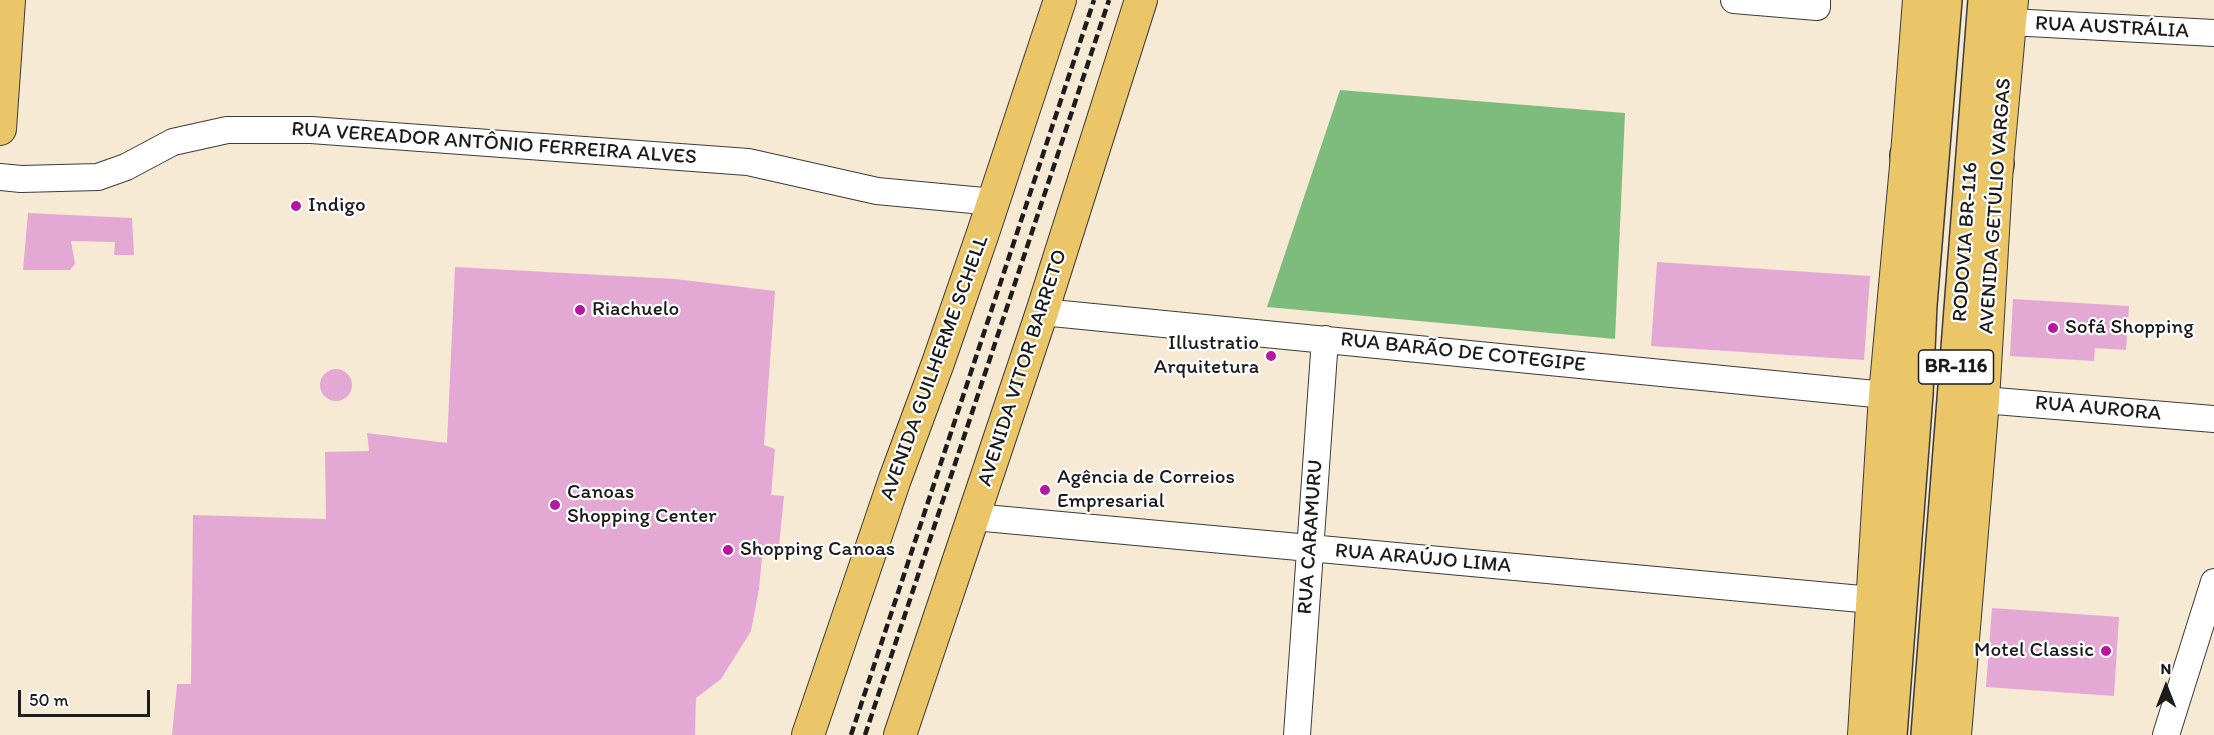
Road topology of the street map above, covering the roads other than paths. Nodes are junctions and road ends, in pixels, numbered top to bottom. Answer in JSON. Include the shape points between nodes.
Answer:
{"nodes":[{"id":1,"x":9,"y":0,"type":"edge"},
{"id":2,"x":1060,"y":0,"type":"edge"},
{"id":3,"x":1141,"y":0,"type":"edge"},
{"id":4,"x":1734,"y":0,"type":"edge"},
{"id":5,"x":1919,"y":0,"type":"edge"},
{"id":6,"x":1945,"y":0,"type":"edge"},
{"id":7,"x":1985,"y":0,"type":"edge"},
{"id":8,"x":1817,"y":4,"type":"edge"},
{"id":9,"x":2011,"y":11,"type":"edge"},
{"id":10,"x":2214,"y":33,"type":"edge"},
{"id":11,"x":0,"y":129,"type":"edge"},
{"id":12,"x":1907,"y":155,"type":"junction"},
{"id":13,"x":1997,"y":164,"type":"junction"},
{"id":14,"x":0,"y":177,"type":"edge"},
{"id":15,"x":994,"y":202,"type":"junction"},
{"id":16,"x":1920,"y":305,"type":"junction"},
{"id":17,"x":1961,"y":306,"type":"junction"},
{"id":18,"x":1042,"y":312,"type":"junction"},
{"id":19,"x":1325,"y":339,"type":"junction"},
{"id":20,"x":1885,"y":395,"type":"junction"},
{"id":21,"x":1983,"y":400,"type":"junction"},
{"id":22,"x":2214,"y":419,"type":"edge"},
{"id":23,"x":974,"y":517,"type":"junction"},
{"id":24,"x":1311,"y":549,"type":"junction"},
{"id":25,"x":2214,"y":582,"type":"edge"},
{"id":26,"x":1872,"y":600,"type":"junction"},
{"id":27,"x":808,"y":735,"type":"edge"},
{"id":28,"x":900,"y":735,"type":"edge"},
{"id":29,"x":1297,"y":735,"type":"edge"},
{"id":30,"x":1864,"y":735,"type":"edge"},
{"id":31,"x":1890,"y":735,"type":"edge"},
{"id":32,"x":1928,"y":735,"type":"edge"},
{"id":33,"x":1955,"y":735,"type":"edge"},
{"id":34,"x":2166,"y":735,"type":"edge"}],
"edges":[{"from":1,"to":11,"type":"main road"},
{"from":2,"to":15,"type":"main road","name":"AVENIDA GUILHERME SCHELL"},
{"from":3,"to":18,"type":"main road","name":"AVENIDA VITOR BARRETO"},
{"from":4,"to":8,"type":"street"},
{"from":5,"to":12,"type":"main road"},
{"from":6,"to":16,"type":"highway","name":"RODOVIA BR-116","number":"BR-116"},
{"from":7,"to":17,"type":"highway","name":"RODOVIA BR-116","number":"BR-116"},
{"from":9,"to":10,"type":"street","name":"RUA AUSTRÁLIA"},
{"from":9,"to":13,"type":"main road","name":"AVENIDA GETÚLIO VARGAS"},
{"from":12,"to":16,"type":"highway","number":"BR-116"},
{"from":12,"to":20,"type":"main road"},
{"from":13,"to":17,"type":"highway","number":"BR-116"},
{"from":13,"to":21,"type":"main road","name":"AVENIDA GETÚLIO VARGAS"},
{"from":14,"to":15,"type":"street","name":"RUA VEREADOR ANTÔNIO FERREIRA ALVES","via":[[98,177],[173,142],[227,130],[311,130],[748,162],[876,191]]},
{"from":15,"to":27,"type":"main road","name":"AVENIDA GUILHERME SCHELL"},
{"from":16,"to":31,"type":"highway","name":"RODOVIA BR-116","number":"BR-116"},
{"from":17,"to":32,"type":"highway","name":"RODOVIA BR-116","number":"BR-116"},
{"from":18,"to":19,"type":"street","name":"RUA BARÃO DE COTEGIPE"},
{"from":18,"to":23,"type":"main road","name":"AVENIDA VITOR BARRETO"},
{"from":19,"to":20,"type":"street","name":"RUA BARÃO DE COTEGIPE"},
{"from":19,"to":24,"type":"street","name":"RUA CARAMURU"},
{"from":20,"to":26,"type":"main road"},
{"from":21,"to":22,"type":"street","name":"RUA AURORA"},
{"from":21,"to":33,"type":"main road","name":"AVENIDA GETÚLIO VARGAS"},
{"from":23,"to":24,"type":"street","name":"RUA ARAÚJO LIMA"},
{"from":23,"to":28,"type":"main road","name":"AVENIDA VITOR BARRETO"},
{"from":24,"to":26,"type":"street","name":"RUA ARAÚJO LIMA"},
{"from":24,"to":29,"type":"street","name":"RUA CARAMURU"},
{"from":25,"to":34,"type":"street"},
{"from":26,"to":30,"type":"main road"}]}
